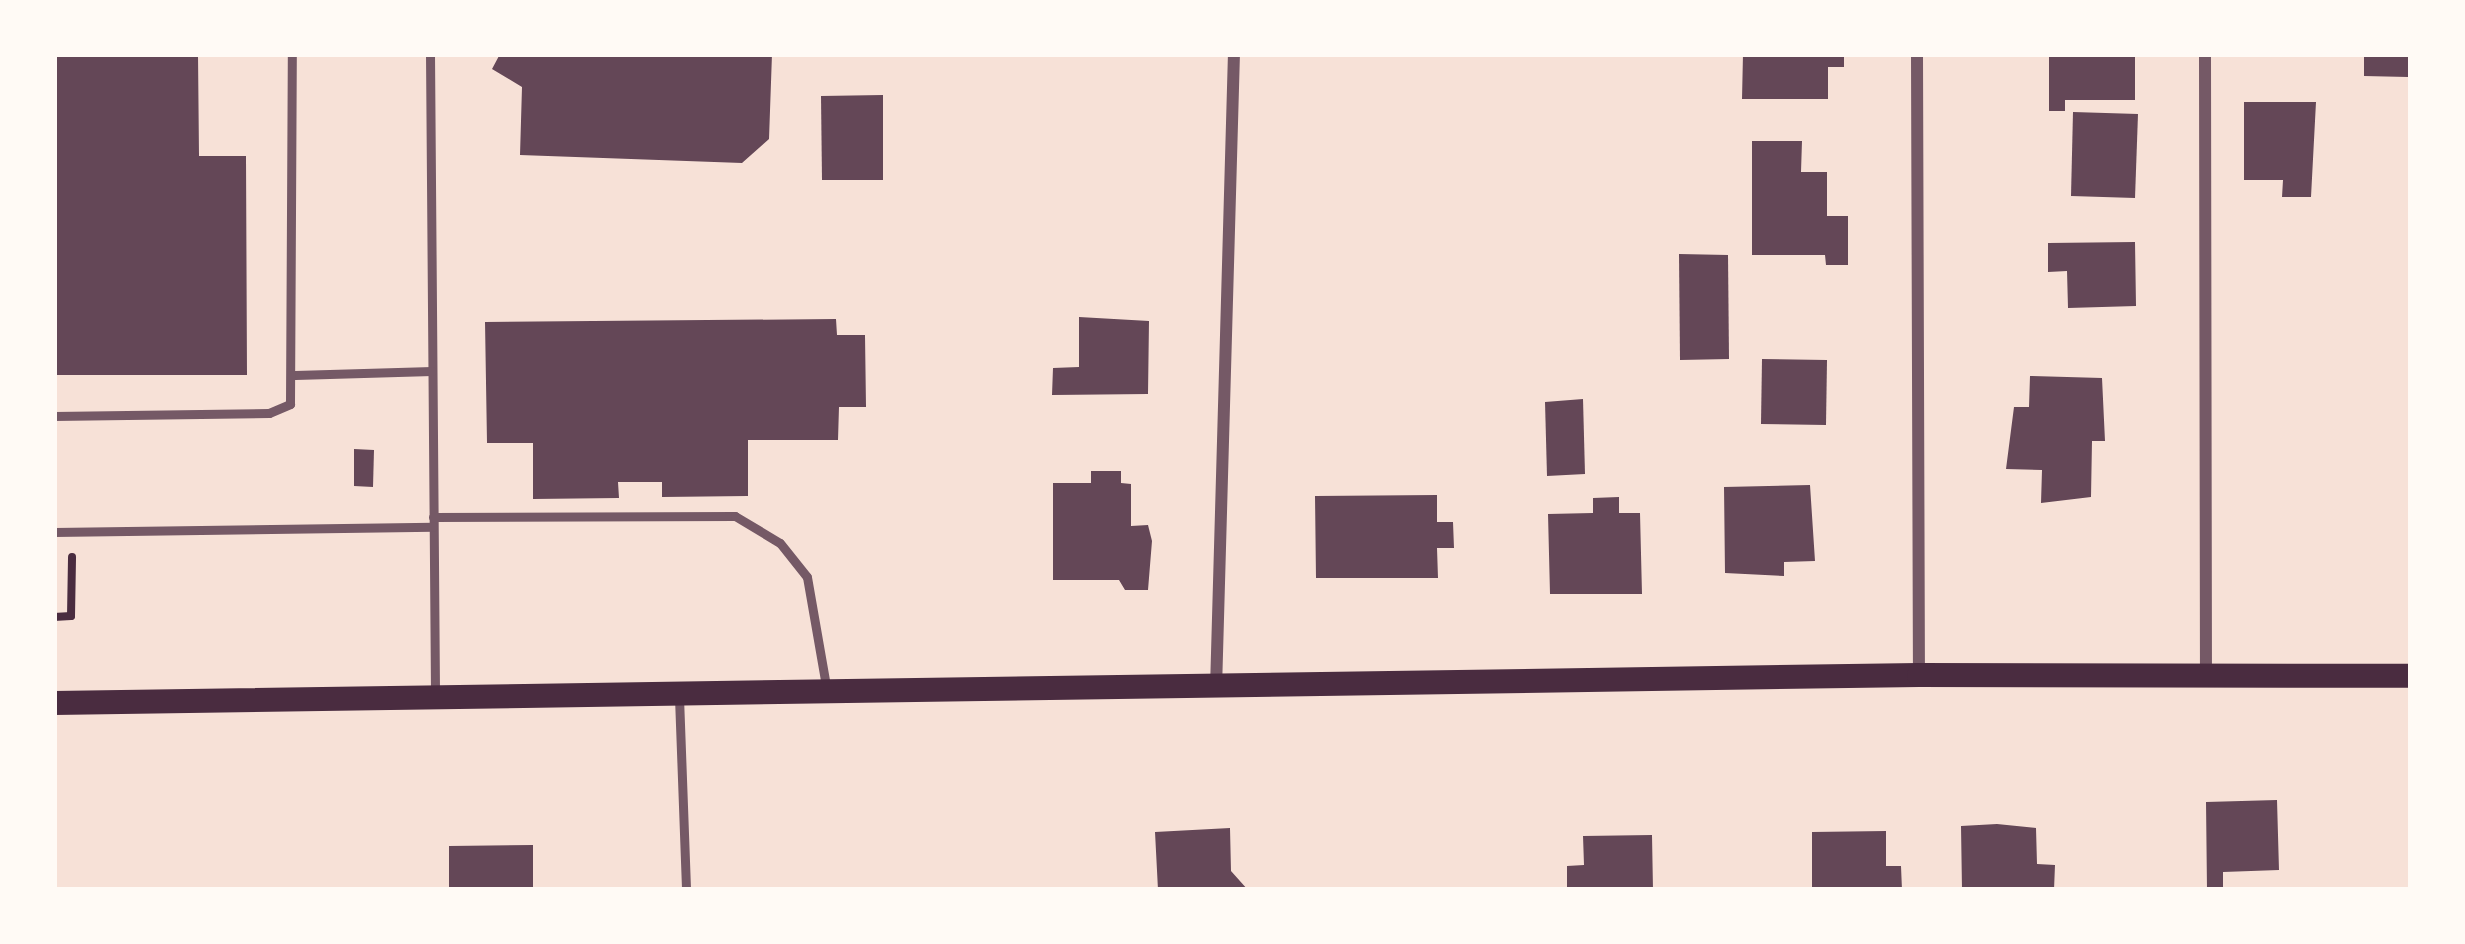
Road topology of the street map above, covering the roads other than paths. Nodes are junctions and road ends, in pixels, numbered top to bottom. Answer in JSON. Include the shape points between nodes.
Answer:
{"nodes":[{"id":1,"x":292,"y":54,"type":"edge"},
{"id":2,"x":430,"y":54,"type":"edge"},
{"id":3,"x":1234,"y":54,"type":"edge"},
{"id":4,"x":1918,"y":54,"type":"edge"},
{"id":5,"x":2205,"y":54,"type":"edge"},
{"id":6,"x":432,"y":371,"type":"junction"},
{"id":7,"x":295,"y":375,"type":"junction"},
{"id":8,"x":54,"y":416,"type":"edge"},
{"id":9,"x":433,"y":522,"type":"junction"},
{"id":10,"x":54,"y":532,"type":"edge"},
{"id":11,"x":1919,"y":675,"type":"junction"},
{"id":12,"x":2206,"y":675,"type":"junction"},
{"id":13,"x":2411,"y":676,"type":"edge"},
{"id":14,"x":1216,"y":690,"type":"junction"},
{"id":15,"x":826,"y":695,"type":"junction"},
{"id":16,"x":679,"y":697,"type":"junction"},
{"id":17,"x":435,"y":700,"type":"junction"},
{"id":18,"x":54,"y":703,"type":"edge"},
{"id":19,"x":686,"y":890,"type":"edge"}],
"edges":[{"from":1,"to":7,"type":"lane"},
{"from":2,"to":6,"type":"lane"},
{"from":3,"to":14,"type":"street"},
{"from":4,"to":11,"type":"street"},
{"from":5,"to":12,"type":"street"},
{"from":6,"to":7,"type":"lane"},
{"from":6,"to":9,"type":"lane"},
{"from":7,"to":8,"type":"lane","via":[[290,404],[269,413]]},
{"from":9,"to":10,"type":"lane"},
{"from":9,"to":15,"type":"lane","via":[[717,512],[762,528],[807,578]]},
{"from":9,"to":17,"type":"lane"},
{"from":11,"to":12,"type":"main road"},
{"from":11,"to":14,"type":"main road"},
{"from":12,"to":13,"type":"main road"},
{"from":14,"to":15,"type":"main road"},
{"from":15,"to":16,"type":"main road"},
{"from":16,"to":17,"type":"main road"},
{"from":16,"to":19,"type":"lane"},
{"from":17,"to":18,"type":"main road"}]}
